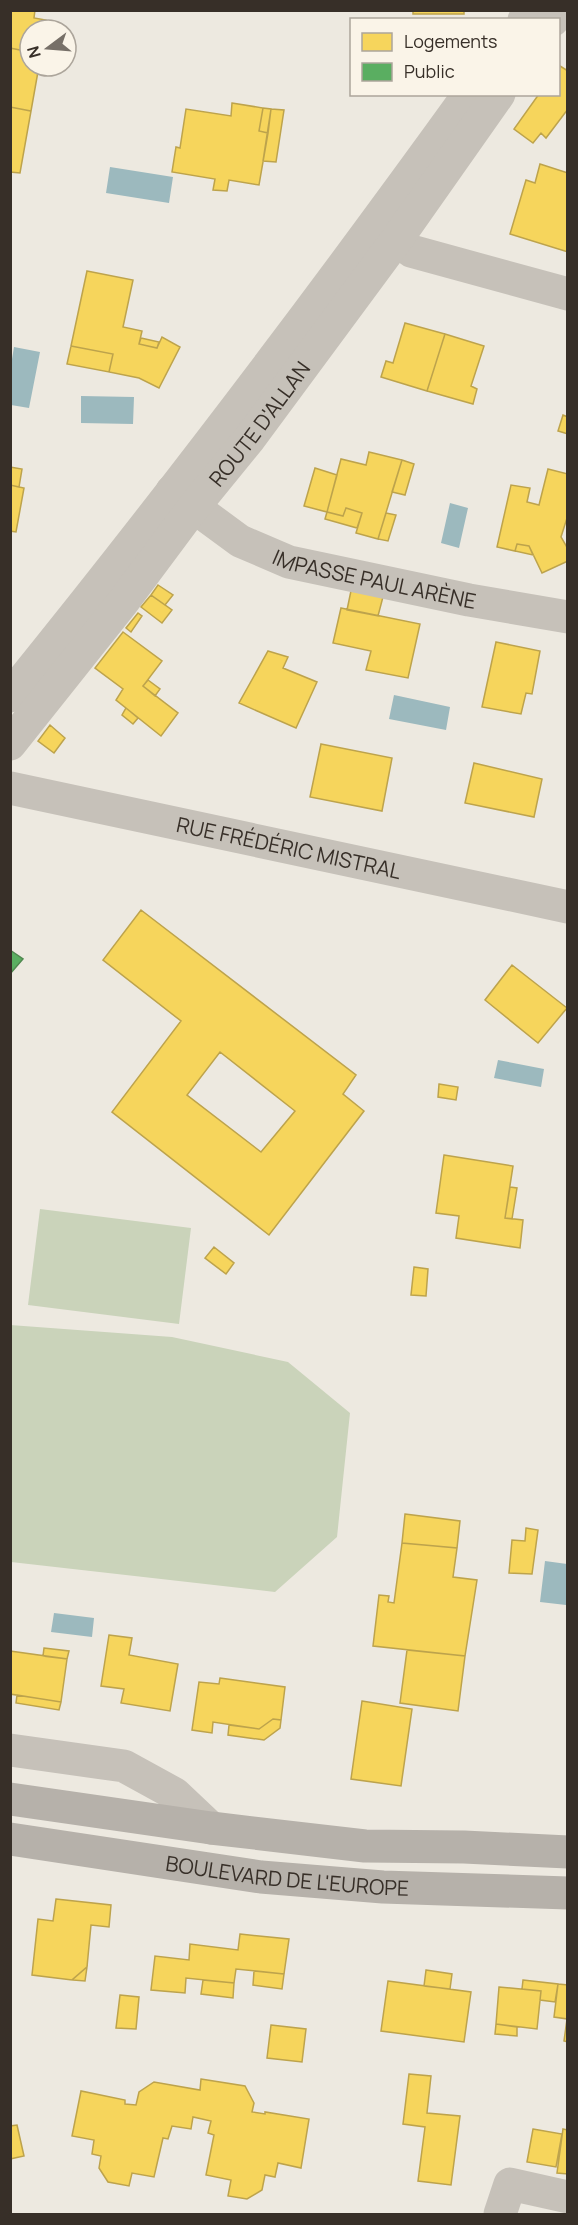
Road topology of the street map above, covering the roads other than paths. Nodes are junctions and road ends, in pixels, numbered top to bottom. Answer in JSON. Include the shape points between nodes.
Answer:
{"nodes":[{"id":1,"x":468,"y":96,"type":"edge"},
{"id":2,"x":498,"y":96,"type":"edge"},
{"id":3,"x":387,"y":230,"type":"junction"},
{"id":4,"x":567,"y":294,"type":"edge"},
{"id":5,"x":183,"y":500,"type":"junction"},
{"id":6,"x":567,"y":617,"type":"edge"},
{"id":7,"x":10,"y":696,"type":"edge"},
{"id":8,"x":10,"y":744,"type":"edge"},
{"id":9,"x":10,"y":788,"type":"edge"},
{"id":10,"x":567,"y":907,"type":"edge"},
{"id":11,"x":10,"y":1750,"type":"edge"},
{"id":12,"x":10,"y":1799,"type":"edge"},
{"id":13,"x":211,"y":1828,"type":"junction"},
{"id":14,"x":10,"y":1839,"type":"edge"},
{"id":15,"x":567,"y":1852,"type":"edge"},
{"id":16,"x":567,"y":1893,"type":"edge"},
{"id":17,"x":567,"y":2197,"type":"edge"},
{"id":18,"x":500,"y":2214,"type":"edge"}],
"edges":[{"from":1,"to":3,"type":"street","name":"ROUTE D'ALLAN"},
{"from":2,"to":3,"type":"street","name":"ROUTE D'ALLAN"},
{"from":3,"to":4,"type":"street","via":[[411,251]]},
{"from":3,"to":5,"type":"street","name":"ROUTE D'ALLAN","via":[[250,438]]},
{"from":5,"to":6,"type":"street","name":"IMPASSE PAUL ARÈNE","via":[[240,541],[289,562]]},
{"from":5,"to":7,"type":"street","name":"ROUTE D'ALLAN","via":[[99,587]]},
{"from":5,"to":8,"type":"street","name":"ROUTE D'ALLAN","via":[[123,602]]},
{"from":9,"to":10,"type":"street","name":"RUE FRÉDÉRIC MISTRAL"},
{"from":11,"to":13,"type":"street","via":[[124,1767],[175,1794]]},
{"from":12,"to":13,"type":"main road","name":"BOULEVARD DE L'EUROPE"},
{"from":13,"to":15,"type":"main road","name":"BOULEVARD DE L'EUROPE","via":[[365,1846]]},
{"from":14,"to":16,"type":"main road","name":"BOULEVARD DE L'EUROPE","via":[[261,1877],[383,1887]]},
{"from":17,"to":18,"type":"street","via":[[510,2184]]}]}
